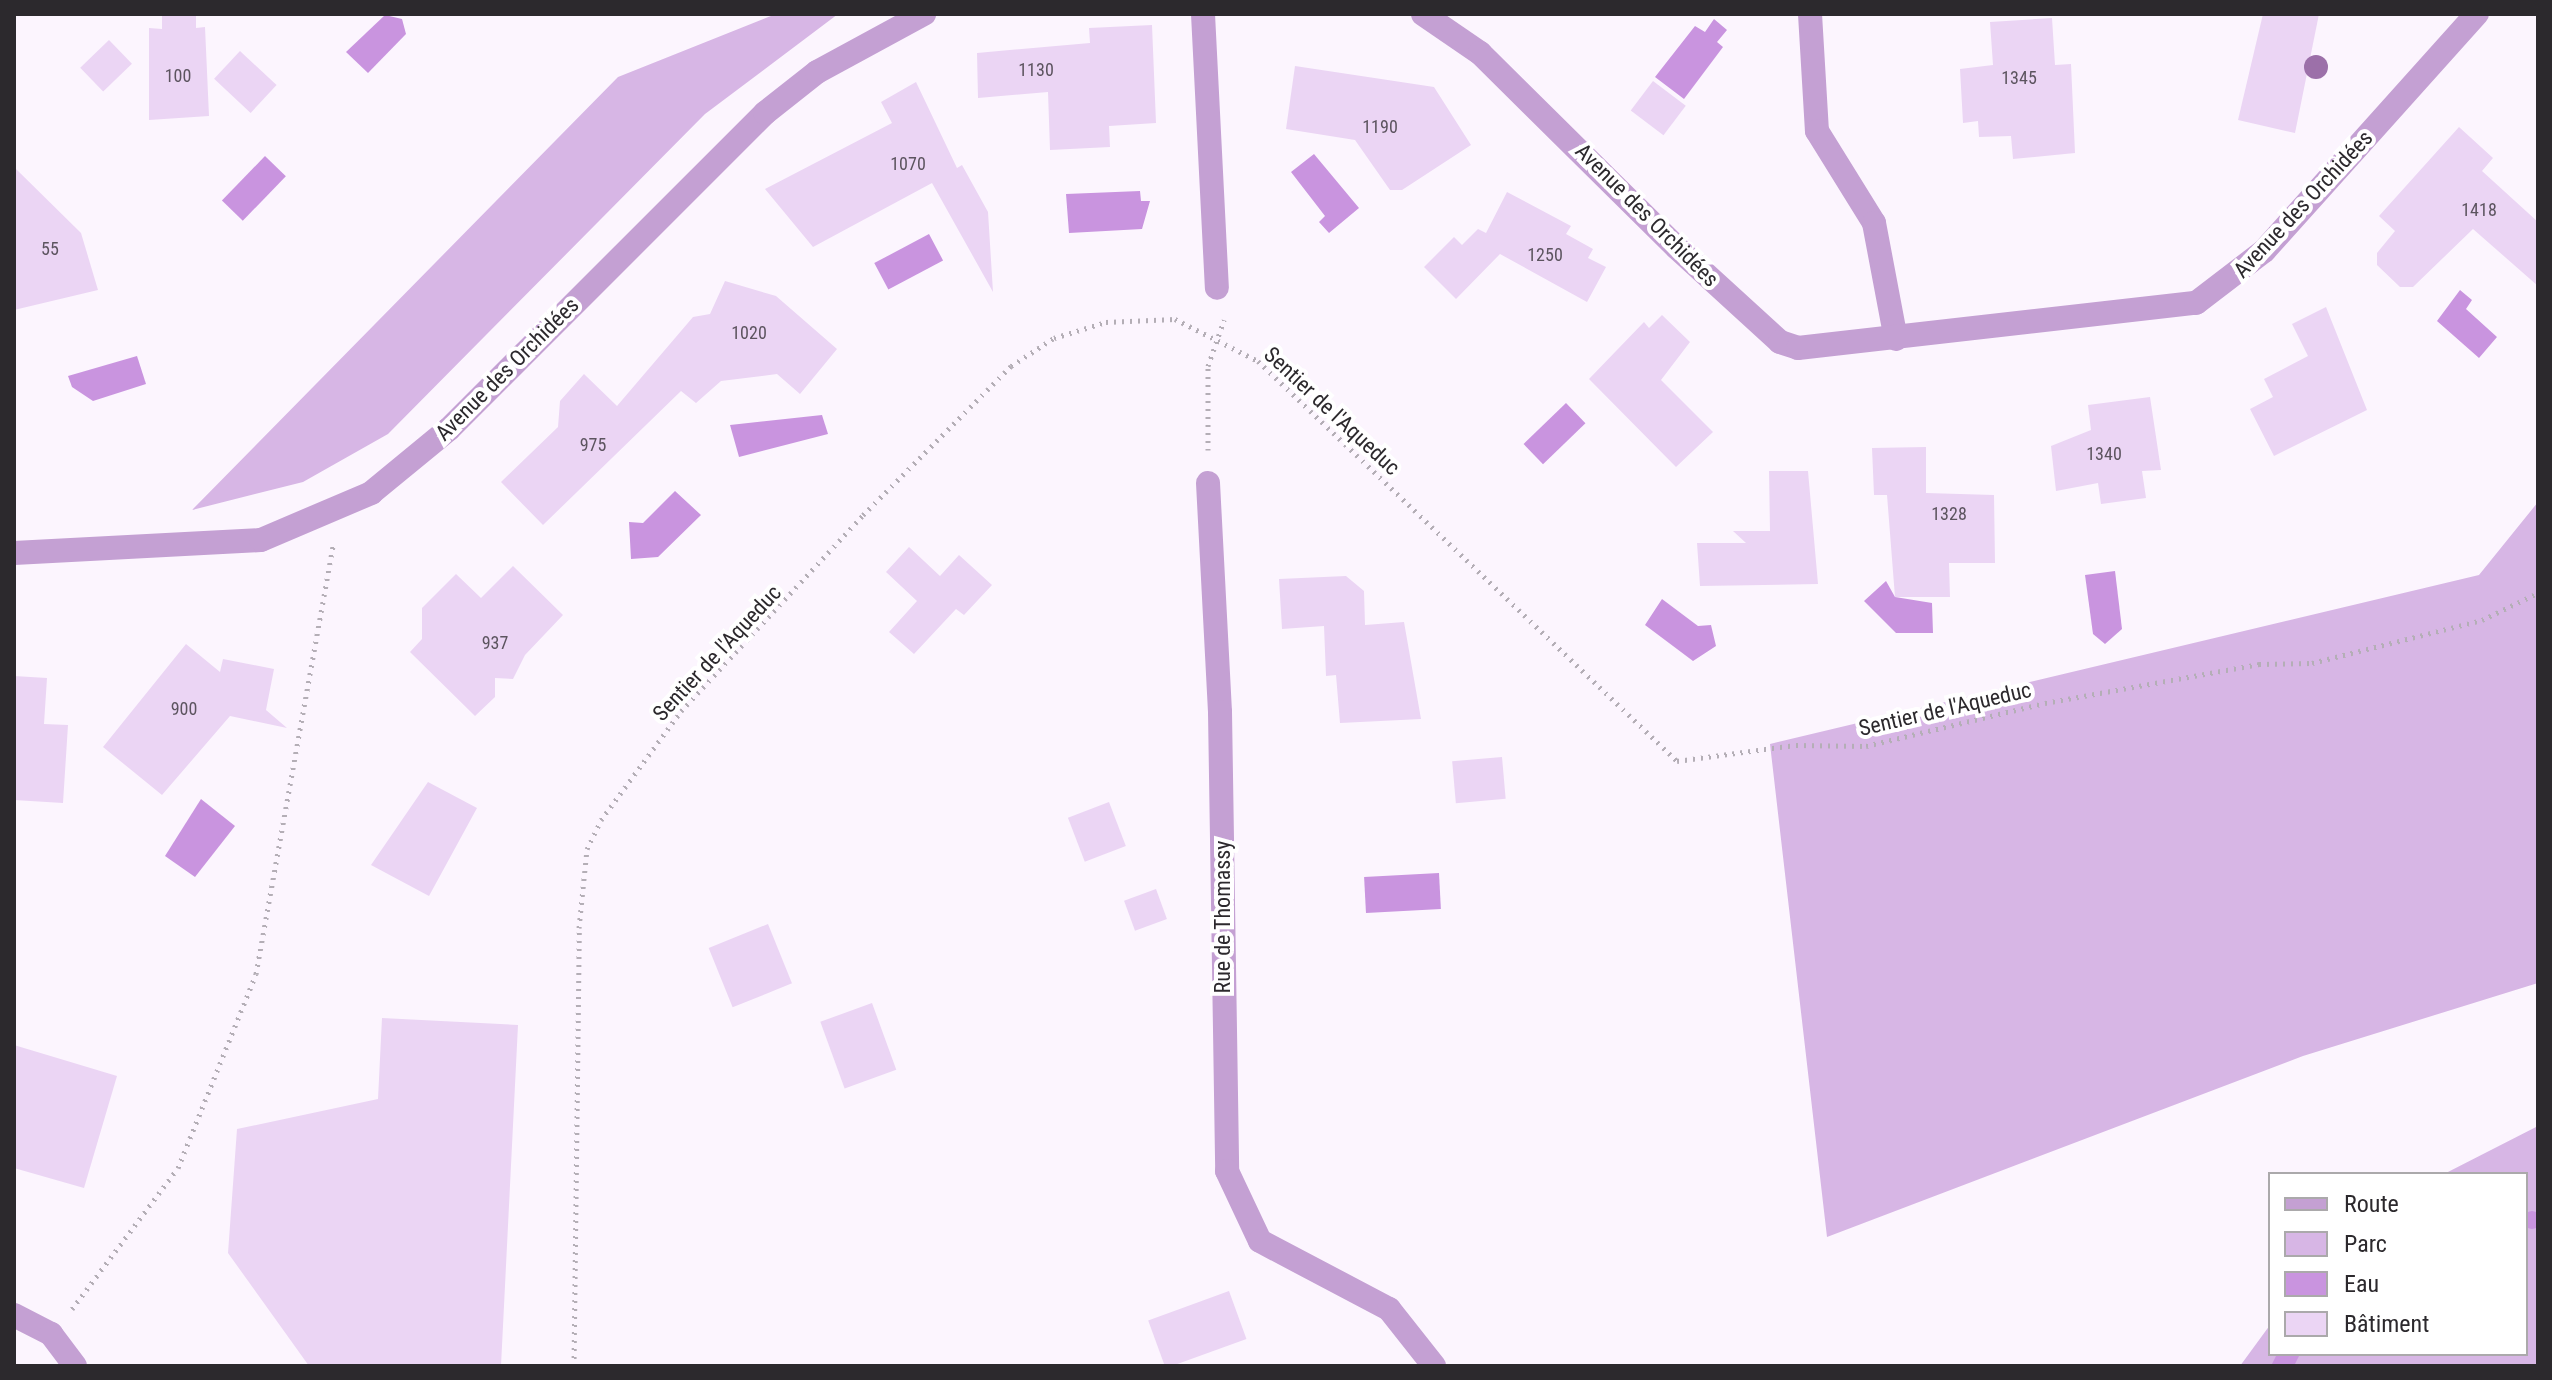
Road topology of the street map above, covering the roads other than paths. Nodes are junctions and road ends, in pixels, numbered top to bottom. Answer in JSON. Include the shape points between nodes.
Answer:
{"nodes":[{"id":1,"x":924,"y":14,"type":"edge"},
{"id":2,"x":1203,"y":14,"type":"edge"},
{"id":3,"x":1423,"y":14,"type":"edge"},
{"id":4,"x":1810,"y":14,"type":"edge"},
{"id":5,"x":2477,"y":14,"type":"edge"},
{"id":6,"x":1217,"y":288,"type":"road end"},
{"id":7,"x":1896,"y":339,"type":"junction"},
{"id":8,"x":1208,"y":483,"type":"road end"},
{"id":9,"x":14,"y":553,"type":"edge"},
{"id":10,"x":14,"y":1315,"type":"edge"},
{"id":11,"x":75,"y":1366,"type":"edge"},
{"id":12,"x":1434,"y":1366,"type":"edge"}],
"edges":[{"from":1,"to":9,"type":"street","name":"Avenue des Orchidées","via":[[817,72],[765,113],[449,429],[337,513],[234,545]]},
{"from":2,"to":6,"type":"street"},
{"from":3,"to":7,"type":"street","name":"Avenue des Orchidées","via":[[1480,53],[1780,342],[1816,347]]},
{"from":4,"to":7,"type":"street","via":[[1817,131],[1874,223]]},
{"from":5,"to":7,"type":"street","name":"Avenue des Orchidées","via":[[2219,292],[2196,303]]},
{"from":8,"to":12,"type":"street","name":"Rue de Thomassy","via":[[1220,712],[1227,1171],[1260,1241],[1389,1309]]},
{"from":10,"to":11,"type":"street","via":[[51,1334]]}]}
